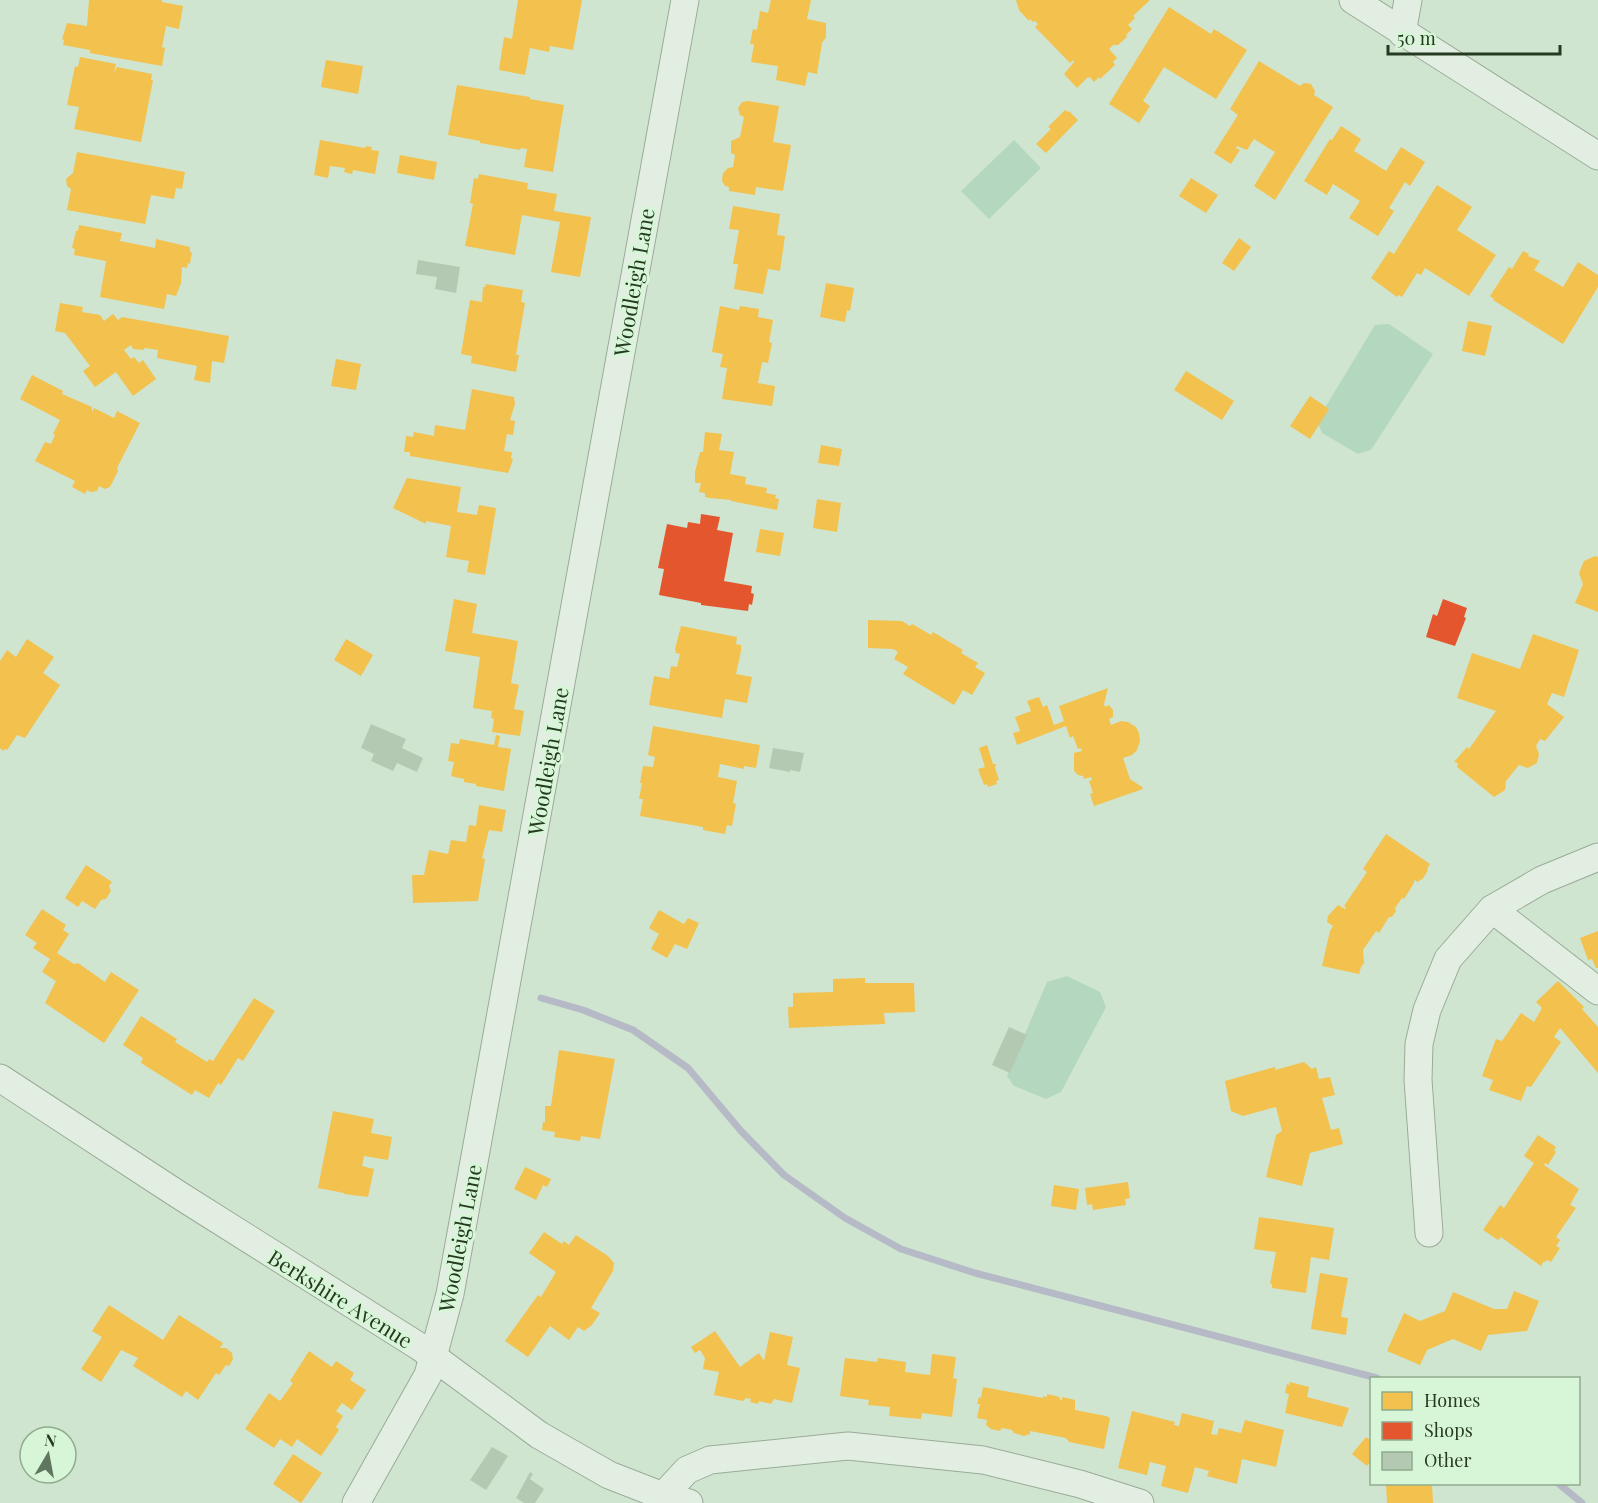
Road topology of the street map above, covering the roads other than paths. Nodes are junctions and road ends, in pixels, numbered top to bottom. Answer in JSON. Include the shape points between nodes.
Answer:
{"nodes":[{"id":1,"x":684,"y":0,"type":"edge"},
{"id":2,"x":1353,"y":0,"type":"edge"},
{"id":3,"x":1408,"y":0,"type":"edge"},
{"id":4,"x":1402,"y":33,"type":"junction"},
{"id":5,"x":1598,"y":156,"type":"edge"},
{"id":6,"x":1598,"y":857,"type":"edge"},
{"id":7,"x":1492,"y":909,"type":"junction"},
{"id":8,"x":1598,"y":991,"type":"edge"},
{"id":9,"x":0,"y":1078,"type":"edge"},
{"id":10,"x":1429,"y":1233,"type":"dead end"},
{"id":11,"x":434,"y":1357,"type":"junction"},
{"id":12,"x":663,"y":1496,"type":"junction"},
{"id":13,"x":356,"y":1503,"type":"edge"},
{"id":14,"x":689,"y":1503,"type":"edge"},
{"id":15,"x":1140,"y":1503,"type":"edge"}],
"edges":[{"from":1,"to":11,"type":"street","name":"Woodleigh Lane","via":[[450,1294]]},
{"from":2,"to":4,"type":"street"},
{"from":3,"to":4,"type":"street"},
{"from":4,"to":5,"type":"street"},
{"from":6,"to":7,"type":"street","via":[[1542,880]]},
{"from":7,"to":8,"type":"street"},
{"from":7,"to":10,"type":"street","via":[[1448,959],[1427,1010],[1419,1044]]},
{"from":9,"to":11,"type":"street","name":"Berkshire Avenue"},
{"from":11,"to":12,"type":"street","name":"Berkshire Avenue","via":[[539,1435],[609,1475]]},
{"from":11,"to":13,"type":"street","name":"Woodleigh Lane","via":[[428,1375]]},
{"from":12,"to":14,"type":"street","name":"Berkshire Avenue"},
{"from":12,"to":15,"type":"street","via":[[687,1470],[710,1460],[848,1446],[983,1460]]}]}
